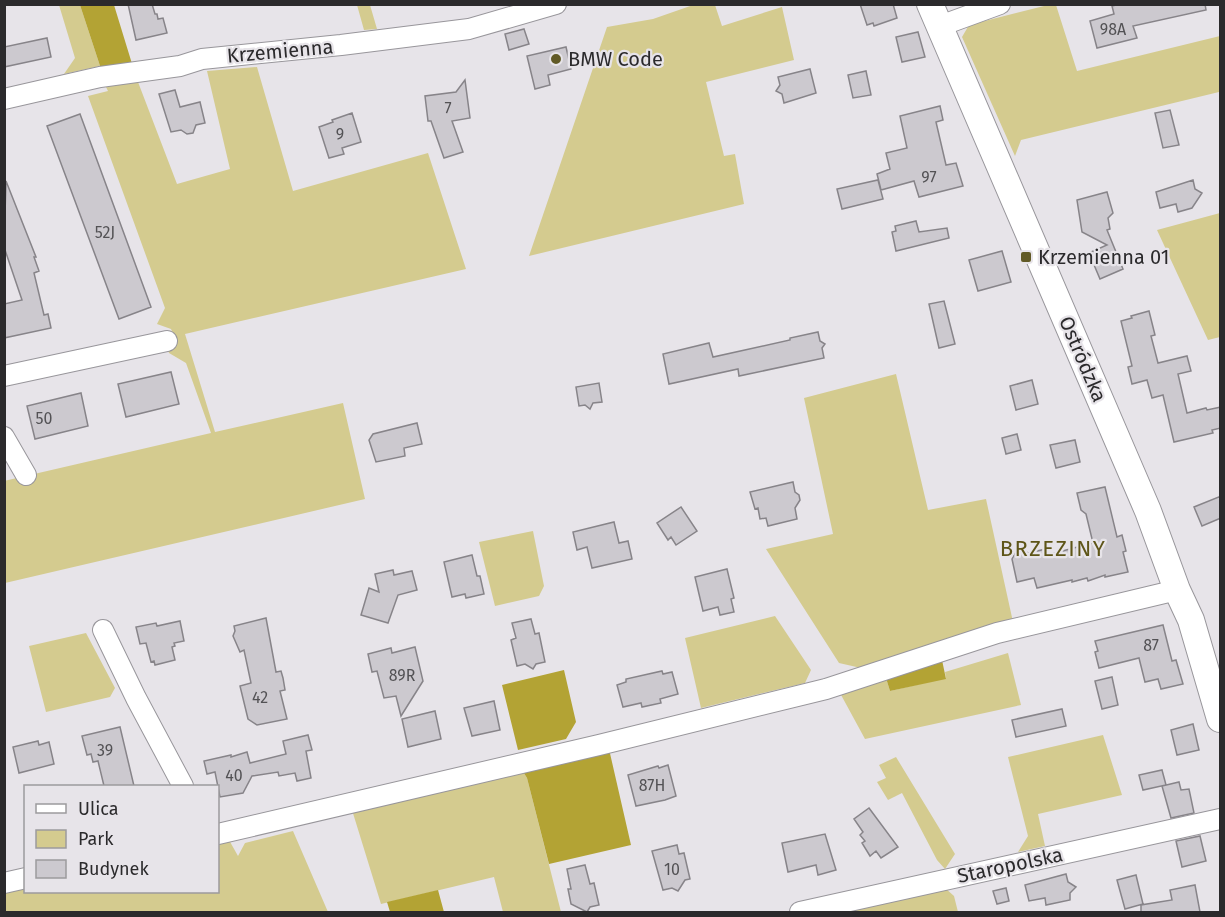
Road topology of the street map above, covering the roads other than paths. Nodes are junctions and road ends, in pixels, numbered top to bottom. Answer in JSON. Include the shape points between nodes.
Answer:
{"nodes":[{"id":1,"x":556,"y":4,"type":"edge"},
{"id":2,"x":1000,"y":4,"type":"edge"},
{"id":3,"x":935,"y":15,"type":"edge"},
{"id":4,"x":4,"y":99,"type":"edge"},
{"id":5,"x":167,"y":341,"type":"dead end"},
{"id":6,"x":4,"y":376,"type":"edge"},
{"id":7,"x":4,"y":437,"type":"edge"},
{"id":8,"x":26,"y":476,"type":"dead end"},
{"id":9,"x":1177,"y":590,"type":"junction"},
{"id":10,"x":103,"y":630,"type":"dead end"},
{"id":11,"x":1221,"y":719,"type":"edge"},
{"id":12,"x":182,"y":785,"type":"edge"},
{"id":13,"x":1221,"y":819,"type":"edge"},
{"id":14,"x":219,"y":834,"type":"edge"},
{"id":15,"x":24,"y":878,"type":"edge"},
{"id":16,"x":4,"y":883,"type":"edge"},
{"id":17,"x":800,"y":912,"type":"edge"}],
"edges":[{"from":1,"to":4,"type":"street","name":"Krzemienna","via":[[469,29],[202,59]]},
{"from":2,"to":3,"type":"street"},
{"from":3,"to":9,"type":"street","name":"Ostródzka","via":[[1134,478]]},
{"from":5,"to":6,"type":"street"},
{"from":7,"to":8,"type":"street"},
{"from":9,"to":11,"type":"street","name":"Ostródzka","via":[[1195,631]]},
{"from":9,"to":14,"type":"street","via":[[997,633],[826,688]]},
{"from":10,"to":12,"type":"street"},
{"from":13,"to":17,"type":"street","name":"Staropolska"},
{"from":15,"to":16,"type":"street"}]}
